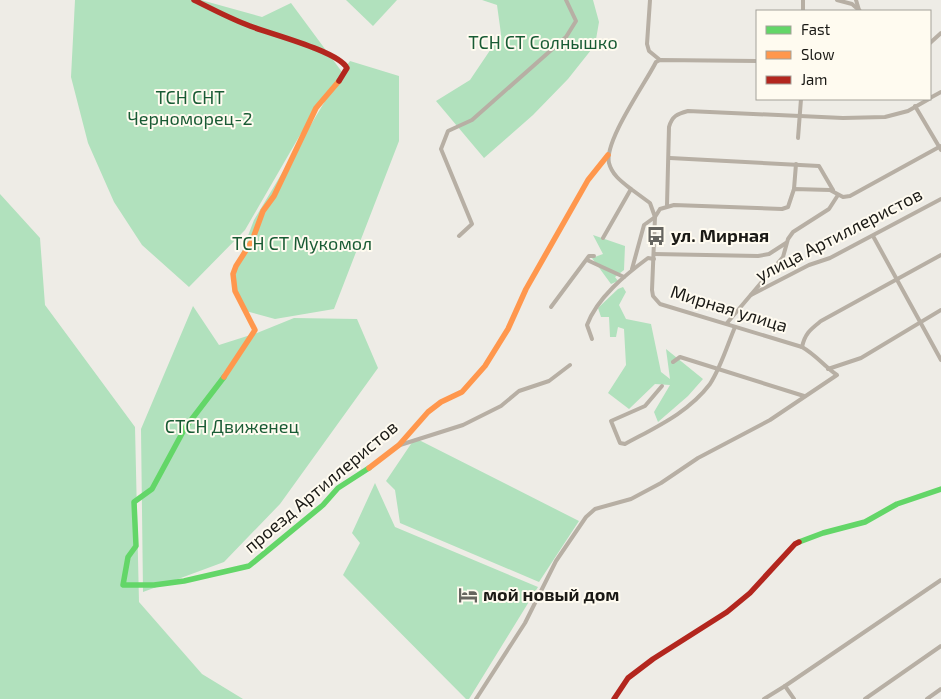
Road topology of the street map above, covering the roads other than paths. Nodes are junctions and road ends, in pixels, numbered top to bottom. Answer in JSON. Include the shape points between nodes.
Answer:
{"nodes":[{"id":1,"x":194,"y":0,"type":"edge"},
{"id":2,"x":566,"y":0,"type":"edge"},
{"id":3,"x":650,"y":0,"type":"edge"},
{"id":4,"x":837,"y":0,"type":"edge"},
{"id":5,"x":859,"y":10,"type":"edge"},
{"id":6,"x":941,"y":33,"type":"edge"},
{"id":7,"x":931,"y":42,"type":"edge"},
{"id":8,"x":660,"y":60,"type":"junction"},
{"id":9,"x":756,"y":61,"type":"edge"},
{"id":10,"x":801,"y":100,"type":"edge"},
{"id":11,"x":926,"y":100,"type":"edge"},
{"id":12,"x":915,"y":106,"type":"junction"},
{"id":13,"x":800,"y":115,"type":"junction"},
{"id":14,"x":798,"y":138,"type":"dead end"},
{"id":15,"x":940,"y":147,"type":"edge"},
{"id":16,"x":608,"y":155,"type":"junction"},
{"id":17,"x":670,"y":158,"type":"junction"},
{"id":18,"x":796,"y":164,"type":"junction"},
{"id":19,"x":631,"y":189,"type":"junction"},
{"id":20,"x":794,"y":189,"type":"junction"},
{"id":21,"x":838,"y":195,"type":"junction"},
{"id":22,"x":941,"y":199,"type":"edge"},
{"id":23,"x":667,"y":205,"type":"junction"},
{"id":24,"x":655,"y":217,"type":"junction"},
{"id":25,"x":459,"y":236,"type":"dead end"},
{"id":26,"x":873,"y":236,"type":"junction"},
{"id":27,"x":603,"y":238,"type":"dead end"},
{"id":28,"x":786,"y":244,"type":"junction"},
{"id":29,"x":654,"y":254,"type":"junction"},
{"id":30,"x":941,"y":255,"type":"edge"},
{"id":31,"x":594,"y":256,"type":"dead end"},
{"id":32,"x":654,"y":259,"type":"junction"},
{"id":33,"x":588,"y":260,"type":"junction"},
{"id":34,"x":632,"y":269,"type":"junction"},
{"id":35,"x":624,"y":277,"type":"junction"},
{"id":36,"x":896,"y":280,"type":"junction"},
{"id":37,"x":750,"y":296,"type":"junction"},
{"id":38,"x":551,"y":308,"type":"dead end"},
{"id":39,"x":941,"y":310,"type":"edge"},
{"id":40,"x":919,"y":322,"type":"junction"},
{"id":41,"x":727,"y":323,"type":"junction"},
{"id":42,"x":735,"y":327,"type":"junction"},
{"id":43,"x":592,"y":339,"type":"dead end"},
{"id":44,"x":802,"y":347,"type":"junction"},
{"id":45,"x":941,"y":360,"type":"edge"},
{"id":46,"x":673,"y":362,"type":"dead end"},
{"id":47,"x":570,"y":365,"type":"dead end"},
{"id":48,"x":718,"y":369,"type":"junction"},
{"id":49,"x":828,"y":369,"type":"junction"},
{"id":50,"x":662,"y":386,"type":"dead end"},
{"id":51,"x":804,"y":396,"type":"junction"},
{"id":52,"x":399,"y":445,"type":"junction"},
{"id":53,"x":941,"y":489,"type":"edge"},
{"id":54,"x":941,"y":580,"type":"edge"},
{"id":55,"x":941,"y":646,"type":"edge"},
{"id":56,"x":785,"y":686,"type":"junction"},
{"id":57,"x":941,"y":689,"type":"edge"},
{"id":58,"x":476,"y":699,"type":"edge"},
{"id":59,"x":614,"y":699,"type":"edge"},
{"id":60,"x":764,"y":699,"type":"edge"},
{"id":61,"x":794,"y":699,"type":"edge"},
{"id":62,"x":865,"y":699,"type":"edge"},
{"id":63,"x":927,"y":699,"type":"edge"}],
"edges":[{"from":1,"to":52,"type":"street","name":"проезд Артиллеристов","via":[[249,26],[314,48],[344,62],[347,68],[316,108],[274,196],[264,207],[254,238],[235,268],[235,293],[255,330],[185,428],[152,489],[134,502],[136,546],[128,557],[123,585],[184,581],[249,566],[338,488]]},
{"from":2,"to":25,"type":"street","via":[[576,21],[566,37],[472,120],[448,131],[441,149],[472,224]]},
{"from":3,"to":8,"type":"street","via":[[647,44],[649,51]]},
{"from":4,"to":5,"type":"street","via":[[852,4]]},
{"from":6,"to":7,"type":"street"},
{"from":8,"to":9,"type":"street"},
{"from":8,"to":16,"type":"street","via":[[619,126]]},
{"from":10,"to":13,"type":"street"},
{"from":11,"to":12,"type":"street"},
{"from":12,"to":13,"type":"street","via":[[898,115],[885,117]]},
{"from":12,"to":15,"type":"street"},
{"from":13,"to":14,"type":"street"},
{"from":13,"to":17,"type":"street","via":[[676,114],[669,127]]},
{"from":15,"to":21,"type":"street","via":[[856,195]]},
{"from":16,"to":19,"type":"street","via":[[614,174]]},
{"from":16,"to":52,"type":"street","name":"проезд Артиллеристов","via":[[588,180],[485,366],[462,392],[428,412]]},
{"from":17,"to":18,"type":"street"},
{"from":17,"to":23,"type":"street"},
{"from":18,"to":20,"type":"street"},
{"from":18,"to":21,"type":"street","via":[[819,166],[830,188]]},
{"from":19,"to":24,"type":"street","via":[[650,203]]},
{"from":19,"to":27,"type":"street"},
{"from":20,"to":21,"type":"street","via":[[830,190]]},
{"from":20,"to":23,"type":"street","via":[[788,207],[782,209]]},
{"from":21,"to":28,"type":"street","via":[[829,209],[796,230]]},
{"from":22,"to":26,"type":"street","name":"улица Артиллеристов"},
{"from":23,"to":24,"type":"street"},
{"from":24,"to":29,"type":"street","name":"Мирная улица"},
{"from":24,"to":34,"type":"street","via":[[644,225]]},
{"from":26,"to":36,"type":"street"},
{"from":26,"to":37,"type":"street","name":"улица Артиллеристов"},
{"from":28,"to":29,"type":"street","via":[[758,256]]},
{"from":28,"to":37,"type":"street","via":[[783,257]]},
{"from":29,"to":32,"type":"street","name":"Мирная улица"},
{"from":30,"to":36,"type":"street"},
{"from":31,"to":33,"type":"street","via":[[589,256]]},
{"from":32,"to":34,"type":"street","via":[[648,258]]},
{"from":32,"to":41,"type":"street","name":"Мирная улица","via":[[652,290],[660,304]]},
{"from":33,"to":35,"type":"street"},
{"from":33,"to":38,"type":"street"},
{"from":34,"to":35,"type":"street"},
{"from":35,"to":43,"type":"street","via":[[592,312],[588,325]]},
{"from":36,"to":40,"type":"street"},
{"from":36,"to":44,"type":"street","via":[[821,321],[809,330]]},
{"from":37,"to":41,"type":"street"},
{"from":39,"to":40,"type":"street"},
{"from":40,"to":45,"type":"street"},
{"from":40,"to":49,"type":"street","via":[[861,358]]},
{"from":41,"to":42,"type":"street","name":"Мирная улица"},
{"from":42,"to":44,"type":"street","name":"Мирная улица"},
{"from":42,"to":48,"type":"street"},
{"from":44,"to":49,"type":"street","name":"Мирная улица","via":[[816,354]]},
{"from":46,"to":48,"type":"street","via":[[680,357]]},
{"from":47,"to":52,"type":"street","via":[[549,381],[519,391],[501,406],[463,425]]},
{"from":48,"to":50,"type":"street","via":[[710,383],[682,412],[625,444],[620,443],[611,421],[645,406]]},
{"from":48,"to":51,"type":"street"},
{"from":49,"to":51,"type":"street","name":"Мирная улица","via":[[837,375]]},
{"from":51,"to":58,"type":"street","via":[[770,420],[698,458],[631,499],[595,509],[586,517],[556,561],[526,623]]},
{"from":53,"to":59,"type":"street","via":[[897,504],[865,522],[795,544],[750,593],[628,678]]},
{"from":54,"to":56,"type":"street"},
{"from":55,"to":62,"type":"street"},
{"from":56,"to":60,"type":"street"},
{"from":56,"to":61,"type":"street"},
{"from":57,"to":63,"type":"street"}]}
